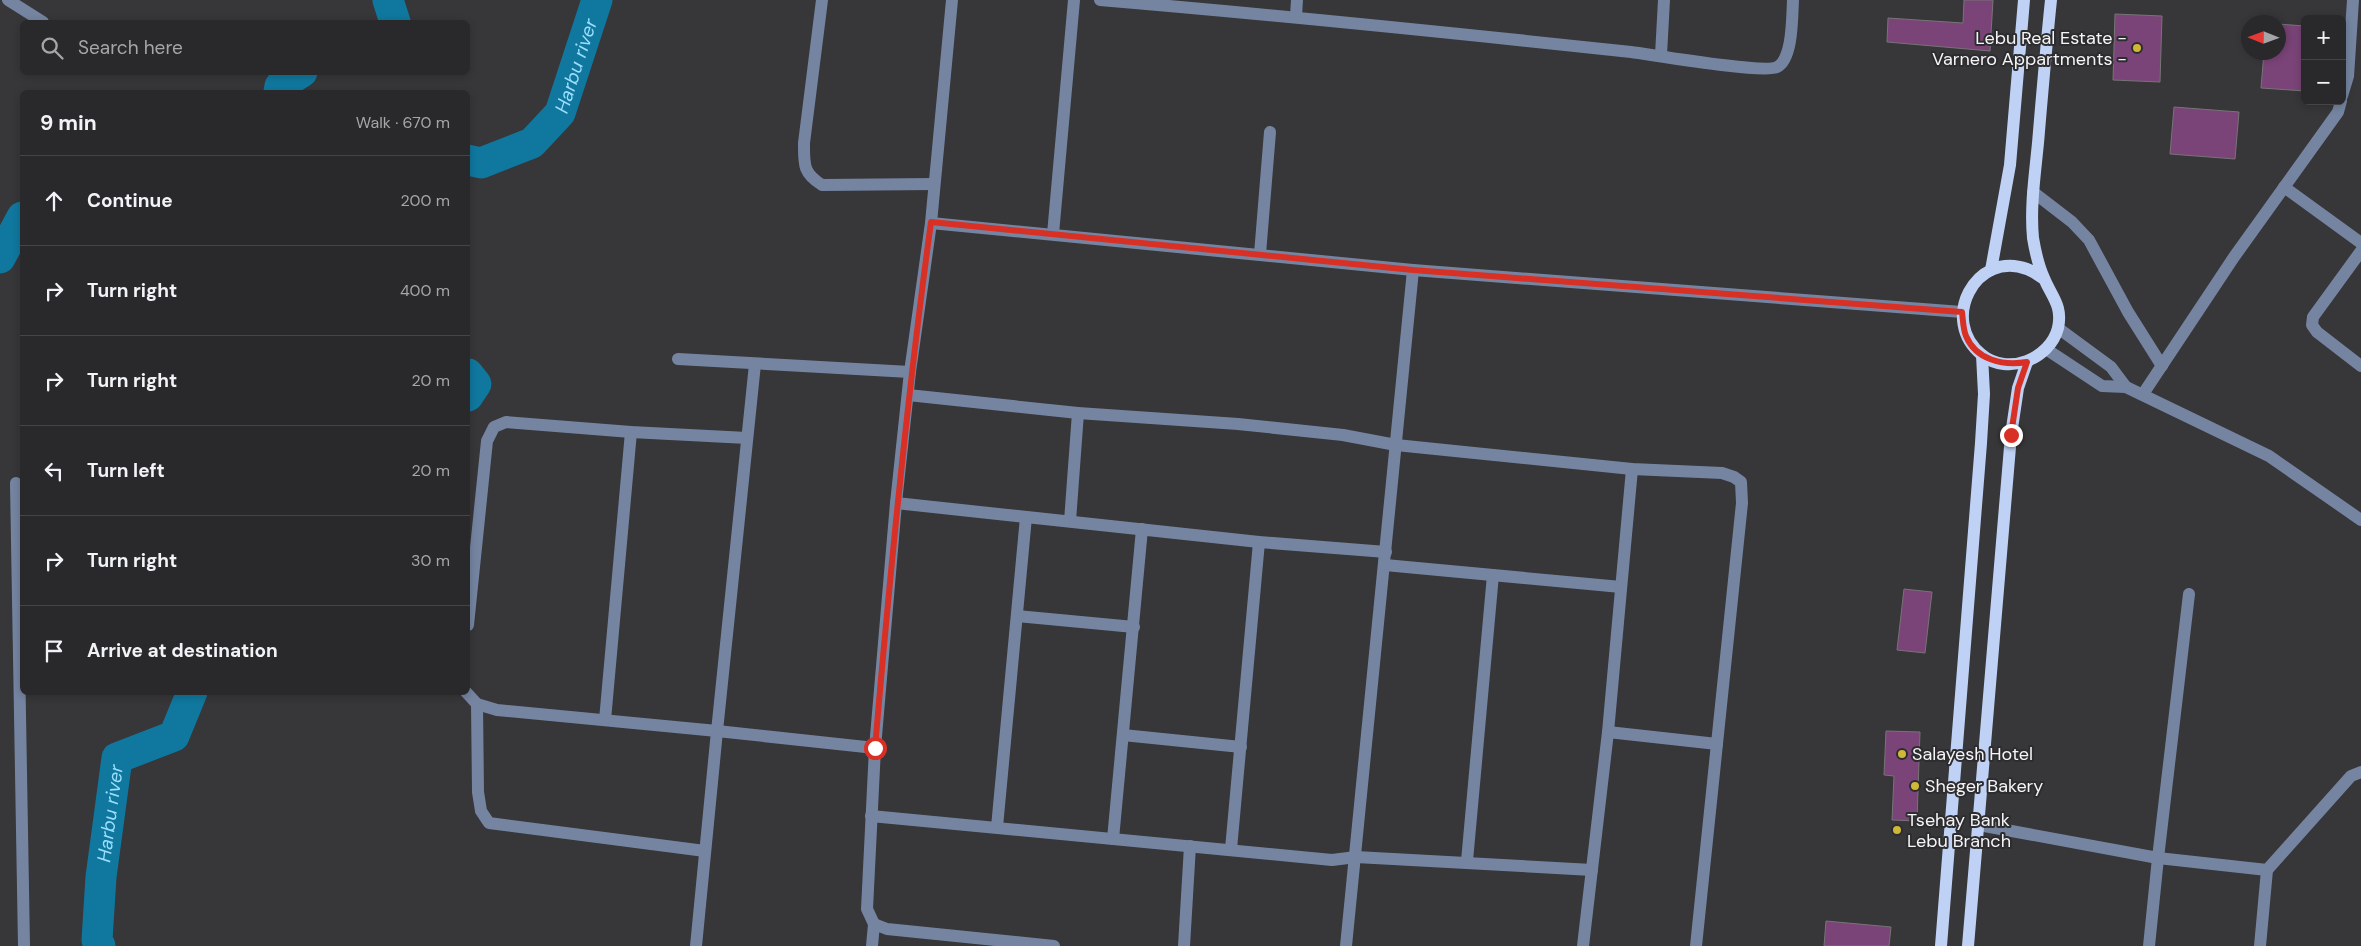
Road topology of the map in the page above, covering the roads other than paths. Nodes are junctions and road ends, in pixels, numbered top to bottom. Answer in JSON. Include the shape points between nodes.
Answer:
{"nodes":[{"id":1,"x":8,"y":0,"type":"edge"},
{"id":2,"x":822,"y":0,"type":"edge"},
{"id":3,"x":952,"y":0,"type":"edge"},
{"id":4,"x":1074,"y":0,"type":"edge"},
{"id":5,"x":1100,"y":0,"type":"edge"},
{"id":6,"x":1297,"y":0,"type":"edge"},
{"id":7,"x":1664,"y":0,"type":"edge"},
{"id":8,"x":1793,"y":0,"type":"edge"},
{"id":9,"x":2024,"y":0,"type":"edge"},
{"id":10,"x":2051,"y":0,"type":"edge"},
{"id":11,"x":2353,"y":0,"type":"edge"},
{"id":12,"x":1296,"y":16,"type":"junction"},
{"id":13,"x":40,"y":20,"type":"edge"},
{"id":14,"x":1661,"y":55,"type":"junction"},
{"id":15,"x":2346,"y":83,"type":"edge"},
{"id":16,"x":2340,"y":105,"type":"edge"},
{"id":17,"x":1270,"y":132,"type":"dead end"},
{"id":18,"x":934,"y":184,"type":"junction"},
{"id":19,"x":2284,"y":187,"type":"junction"},
{"id":20,"x":2033,"y":192,"type":"junction"},
{"id":21,"x":931,"y":222,"type":"junction"},
{"id":22,"x":1052,"y":234,"type":"junction"},
{"id":23,"x":2361,"y":243,"type":"edge"},
{"id":24,"x":2361,"y":251,"type":"edge"},
{"id":25,"x":1260,"y":254,"type":"junction"},
{"id":26,"x":1413,"y":270,"type":"junction"},
{"id":27,"x":1991,"y":270,"type":"junction"},
{"id":28,"x":2044,"y":279,"type":"junction"},
{"id":29,"x":1962,"y":312,"type":"junction"},
{"id":30,"x":2058,"y":328,"type":"junction"},
{"id":31,"x":2046,"y":349,"type":"junction"},
{"id":32,"x":1982,"y":355,"type":"junction"},
{"id":33,"x":678,"y":359,"type":"dead end"},
{"id":34,"x":2027,"y":362,"type":"junction"},
{"id":35,"x":755,"y":364,"type":"junction"},
{"id":36,"x":2162,"y":366,"type":"junction"},
{"id":37,"x":2361,"y":366,"type":"edge"},
{"id":38,"x":910,"y":372,"type":"junction"},
{"id":39,"x":2126,"y":387,"type":"junction"},
{"id":40,"x":2143,"y":394,"type":"junction"},
{"id":41,"x":908,"y":395,"type":"junction"},
{"id":42,"x":1078,"y":413,"type":"junction"},
{"id":43,"x":631,"y":432,"type":"junction"},
{"id":44,"x":747,"y":438,"type":"junction"},
{"id":45,"x":1396,"y":446,"type":"junction"},
{"id":46,"x":1632,"y":468,"type":"junction"},
{"id":47,"x":16,"y":484,"type":"dead end"},
{"id":48,"x":896,"y":503,"type":"junction"},
{"id":49,"x":1026,"y":517,"type":"junction"},
{"id":50,"x":2361,"y":520,"type":"edge"},
{"id":51,"x":1070,"y":521,"type":"junction"},
{"id":52,"x":1142,"y":529,"type":"junction"},
{"id":53,"x":1259,"y":542,"type":"junction"},
{"id":54,"x":1386,"y":552,"type":"junction"},
{"id":55,"x":1385,"y":566,"type":"junction"},
{"id":56,"x":1493,"y":575,"type":"junction"},
{"id":57,"x":1621,"y":587,"type":"junction"},
{"id":58,"x":2189,"y":594,"type":"dead end"},
{"id":59,"x":470,"y":606,"type":"edge"},
{"id":60,"x":1017,"y":616,"type":"junction"},
{"id":61,"x":1134,"y":627,"type":"junction"},
{"id":62,"x":469,"y":695,"type":"edge"},
{"id":63,"x":477,"y":704,"type":"junction"},
{"id":64,"x":605,"y":720,"type":"junction"},
{"id":65,"x":717,"y":731,"type":"junction"},
{"id":66,"x":1608,"y":732,"type":"junction"},
{"id":67,"x":1123,"y":735,"type":"junction"},
{"id":68,"x":1718,"y":744,"type":"junction"},
{"id":69,"x":1240,"y":747,"type":"junction"},
{"id":70,"x":875,"y":748,"type":"junction"},
{"id":71,"x":2361,"y":772,"type":"edge"},
{"id":72,"x":871,"y":816,"type":"junction"},
{"id":73,"x":1979,"y":825,"type":"junction"},
{"id":74,"x":997,"y":827,"type":"junction"},
{"id":75,"x":1113,"y":839,"type":"junction"},
{"id":76,"x":1190,"y":846,"type":"junction"},
{"id":77,"x":1231,"y":850,"type":"junction"},
{"id":78,"x":705,"y":851,"type":"junction"},
{"id":79,"x":1356,"y":857,"type":"junction"},
{"id":80,"x":2158,"y":858,"type":"junction"},
{"id":81,"x":1467,"y":861,"type":"junction"},
{"id":82,"x":1592,"y":870,"type":"junction"},
{"id":83,"x":2267,"y":870,"type":"junction"},
{"id":84,"x":874,"y":924,"type":"junction"},
{"id":85,"x":996,"y":943,"type":"edge"},
{"id":86,"x":24,"y":946,"type":"edge"},
{"id":87,"x":696,"y":946,"type":"edge"},
{"id":88,"x":872,"y":946,"type":"edge"},
{"id":89,"x":1054,"y":946,"type":"edge"},
{"id":90,"x":1184,"y":946,"type":"edge"},
{"id":91,"x":1346,"y":946,"type":"edge"},
{"id":92,"x":1583,"y":946,"type":"edge"},
{"id":93,"x":1696,"y":946,"type":"edge"},
{"id":94,"x":1941,"y":946,"type":"edge"},
{"id":95,"x":1968,"y":946,"type":"edge"},
{"id":96,"x":2150,"y":946,"type":"edge"},
{"id":97,"x":2260,"y":946,"type":"edge"}],
"edges":[{"from":1,"to":13,"type":"street"},
{"from":2,"to":18,"type":"street","via":[[804,143],[804,163],[809,177],[822,185]]},
{"from":3,"to":18,"type":"street"},
{"from":4,"to":22,"type":"street"},
{"from":5,"to":12,"type":"street"},
{"from":6,"to":12,"type":"street"},
{"from":7,"to":14,"type":"street"},
{"from":8,"to":14,"type":"street","via":[[1789,50],[1784,63],[1775,68],[1758,69]]},
{"from":9,"to":27,"type":"main road","via":[[2010,165]]},
{"from":10,"to":20,"type":"main road"},
{"from":11,"to":15,"type":"street"},
{"from":12,"to":14,"type":"street"},
{"from":16,"to":19,"type":"street"},
{"from":17,"to":25,"type":"street"},
{"from":18,"to":21,"type":"street"},
{"from":19,"to":23,"type":"street"},
{"from":19,"to":36,"type":"street"},
{"from":20,"to":28,"type":"main road","via":[[2033,239]]},
{"from":20,"to":36,"type":"street","via":[[2072,222],[2089,240]]},
{"from":21,"to":22,"type":"street"},
{"from":21,"to":38,"type":"street"},
{"from":22,"to":25,"type":"street"},
{"from":24,"to":37,"type":"street","via":[[2312,316],[2312,325]]},
{"from":25,"to":26,"type":"street"},
{"from":26,"to":29,"type":"street"},
{"from":26,"to":45,"type":"street"},
{"from":27,"to":28,"type":"main road","via":[[2009,266],[2028,269]]},
{"from":27,"to":29,"type":"main road","via":[[1971,287]]},
{"from":28,"to":30,"type":"main road","via":[[2058,301]]},
{"from":29,"to":32,"type":"main road","via":[[1966,336]]},
{"from":30,"to":31,"type":"main road"},
{"from":30,"to":39,"type":"street","via":[[2111,367]]},
{"from":31,"to":34,"type":"main road"},
{"from":31,"to":39,"type":"street","via":[[2102,386]]},
{"from":32,"to":34,"type":"main road","via":[[1996,362]]},
{"from":32,"to":94,"type":"main road","via":[[1981,443]]},
{"from":33,"to":35,"type":"street"},
{"from":34,"to":73,"type":"main road","via":[[2018,388],[2011,435]]},
{"from":35,"to":38,"type":"street"},
{"from":35,"to":44,"type":"street"},
{"from":36,"to":40,"type":"street"},
{"from":38,"to":41,"type":"street"},
{"from":39,"to":40,"type":"street"},
{"from":40,"to":50,"type":"street","via":[[2269,456]]},
{"from":41,"to":42,"type":"street"},
{"from":41,"to":48,"type":"street"},
{"from":42,"to":45,"type":"street","via":[[1238,424],[1343,435]]},
{"from":42,"to":51,"type":"street"},
{"from":43,"to":44,"type":"street"},
{"from":43,"to":59,"type":"street","via":[[506,422],[494,427],[487,441]]},
{"from":43,"to":64,"type":"street"},
{"from":44,"to":65,"type":"street"},
{"from":45,"to":46,"type":"street"},
{"from":45,"to":54,"type":"street"},
{"from":46,"to":57,"type":"street"},
{"from":46,"to":68,"type":"street","via":[[1722,473],[1740,482],[1742,503]]},
{"from":47,"to":86,"type":"street"},
{"from":48,"to":49,"type":"street"},
{"from":48,"to":70,"type":"street"},
{"from":49,"to":51,"type":"street"},
{"from":49,"to":60,"type":"street"},
{"from":51,"to":52,"type":"street"},
{"from":52,"to":53,"type":"street"},
{"from":52,"to":61,"type":"street"},
{"from":53,"to":54,"type":"street"},
{"from":53,"to":69,"type":"street"},
{"from":54,"to":55,"type":"street"},
{"from":55,"to":56,"type":"street"},
{"from":55,"to":79,"type":"street"},
{"from":56,"to":57,"type":"street"},
{"from":56,"to":81,"type":"street"},
{"from":57,"to":66,"type":"street"},
{"from":58,"to":80,"type":"street"},
{"from":60,"to":61,"type":"street"},
{"from":60,"to":74,"type":"street"},
{"from":61,"to":67,"type":"street"},
{"from":62,"to":63,"type":"street"},
{"from":63,"to":64,"type":"street","via":[[497,710]]},
{"from":63,"to":78,"type":"street","via":[[478,792],[481,811],[489,823]]},
{"from":64,"to":65,"type":"street"},
{"from":65,"to":70,"type":"street"},
{"from":65,"to":78,"type":"street"},
{"from":66,"to":68,"type":"street"},
{"from":66,"to":82,"type":"street"},
{"from":67,"to":69,"type":"street"},
{"from":67,"to":75,"type":"street"},
{"from":68,"to":93,"type":"street"},
{"from":69,"to":77,"type":"street"},
{"from":70,"to":72,"type":"street"},
{"from":71,"to":83,"type":"street","via":[[2351,776]]},
{"from":72,"to":74,"type":"street"},
{"from":72,"to":84,"type":"street","via":[[867,909]]},
{"from":73,"to":80,"type":"street"},
{"from":73,"to":95,"type":"main road"},
{"from":74,"to":75,"type":"street"},
{"from":75,"to":76,"type":"street"},
{"from":76,"to":77,"type":"street"},
{"from":76,"to":90,"type":"street"},
{"from":77,"to":79,"type":"street","via":[[1332,860]]},
{"from":78,"to":87,"type":"street"},
{"from":79,"to":81,"type":"street"},
{"from":79,"to":91,"type":"street"},
{"from":80,"to":83,"type":"street"},
{"from":80,"to":96,"type":"street"},
{"from":81,"to":82,"type":"street"},
{"from":82,"to":92,"type":"street"},
{"from":83,"to":97,"type":"street"},
{"from":84,"to":85,"type":"street","via":[[887,929]]},
{"from":84,"to":88,"type":"street"},
{"from":85,"to":89,"type":"street"}]}
